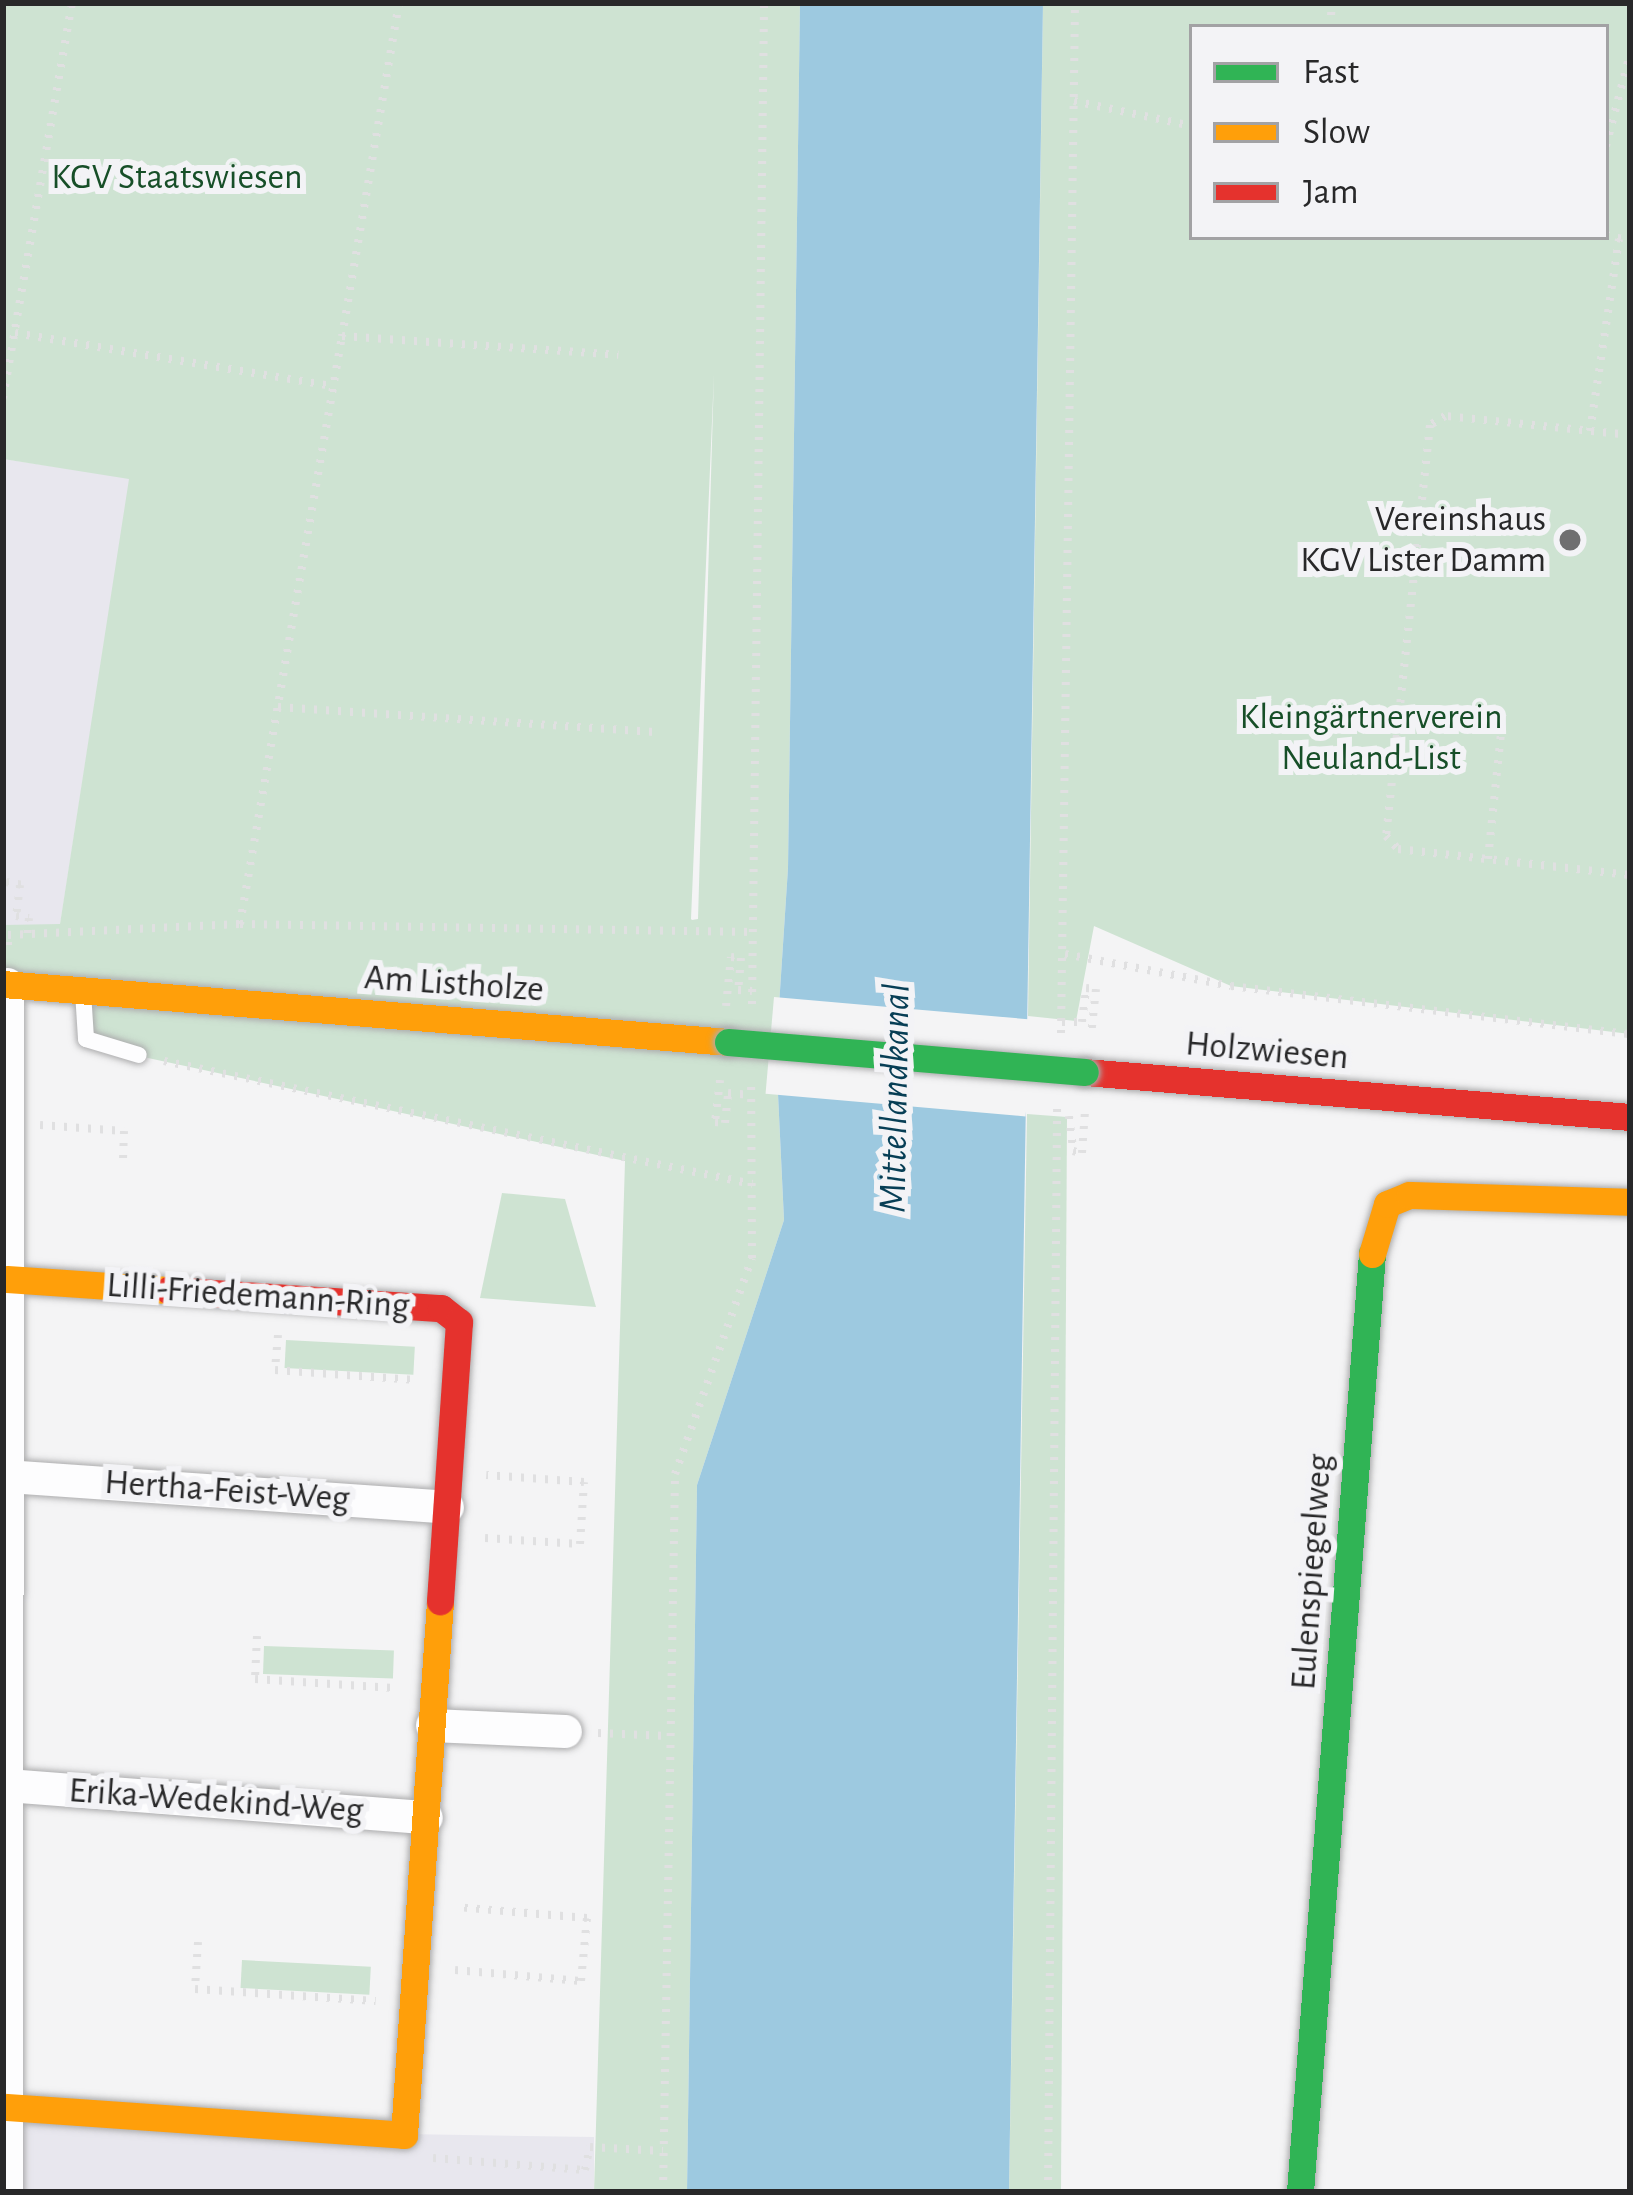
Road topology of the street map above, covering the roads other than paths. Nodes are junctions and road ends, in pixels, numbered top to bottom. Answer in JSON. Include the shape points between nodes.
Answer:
{"nodes":[{"id":1,"x":6,"y":973,"type":"edge"},
{"id":2,"x":83,"y":992,"type":"junction"},
{"id":3,"x":139,"y":1055,"type":"road end"},
{"id":4,"x":899,"y":1056,"type":"joint"},
{"id":5,"x":1630,"y":1117,"type":"edge"},
{"id":6,"x":1630,"y":1202,"type":"edge"},
{"id":7,"x":7,"y":1279,"type":"junction"},
{"id":8,"x":7,"y":1476,"type":"junction"},
{"id":9,"x":447,"y":1505,"type":"junction"},
{"id":10,"x":432,"y":1725,"type":"junction"},
{"id":11,"x":566,"y":1731,"type":"dead end"},
{"id":12,"x":7,"y":1785,"type":"junction"},
{"id":13,"x":426,"y":1817,"type":"junction"},
{"id":14,"x":6,"y":2107,"type":"junction"},
{"id":15,"x":7,"y":2192,"type":"edge"},
{"id":16,"x":1300,"y":2192,"type":"edge"}],
"edges":[{"from":1,"to":2,"type":"street","name":"Am Listholze"},
{"from":1,"to":7,"type":"street"},
{"from":2,"to":3,"type":"lane","via":[[86,1039]]},
{"from":2,"to":4,"type":"street","name":"Am Listholze","bridge":true},
{"from":4,"to":5,"type":"street","name":"Holzwiesen","bridge":true},
{"from":6,"to":16,"type":"street","name":"Eulenspiegelweg","via":[[1409,1196],[1387,1204],[1374,1232]]},
{"from":7,"to":8,"type":"street"},
{"from":7,"to":9,"type":"street","name":"Lilli-Friedemann-Ring","via":[[453,1312],[459,1322]]},
{"from":8,"to":9,"type":"street","name":"Hertha-Feist-Weg"},
{"from":8,"to":12,"type":"street"},
{"from":9,"to":10,"type":"street","name":"Lilli-Friedemann-Ring"},
{"from":10,"to":11,"type":"street"},
{"from":10,"to":13,"type":"street","name":"Lilli-Friedemann-Ring"},
{"from":12,"to":13,"type":"street","name":"Erika-Wedekind-Weg"},
{"from":12,"to":14,"type":"street"},
{"from":13,"to":14,"type":"street","name":"Lilli-Friedemann-Ring","via":[[404,2134]]},
{"from":14,"to":15,"type":"street"}]}
